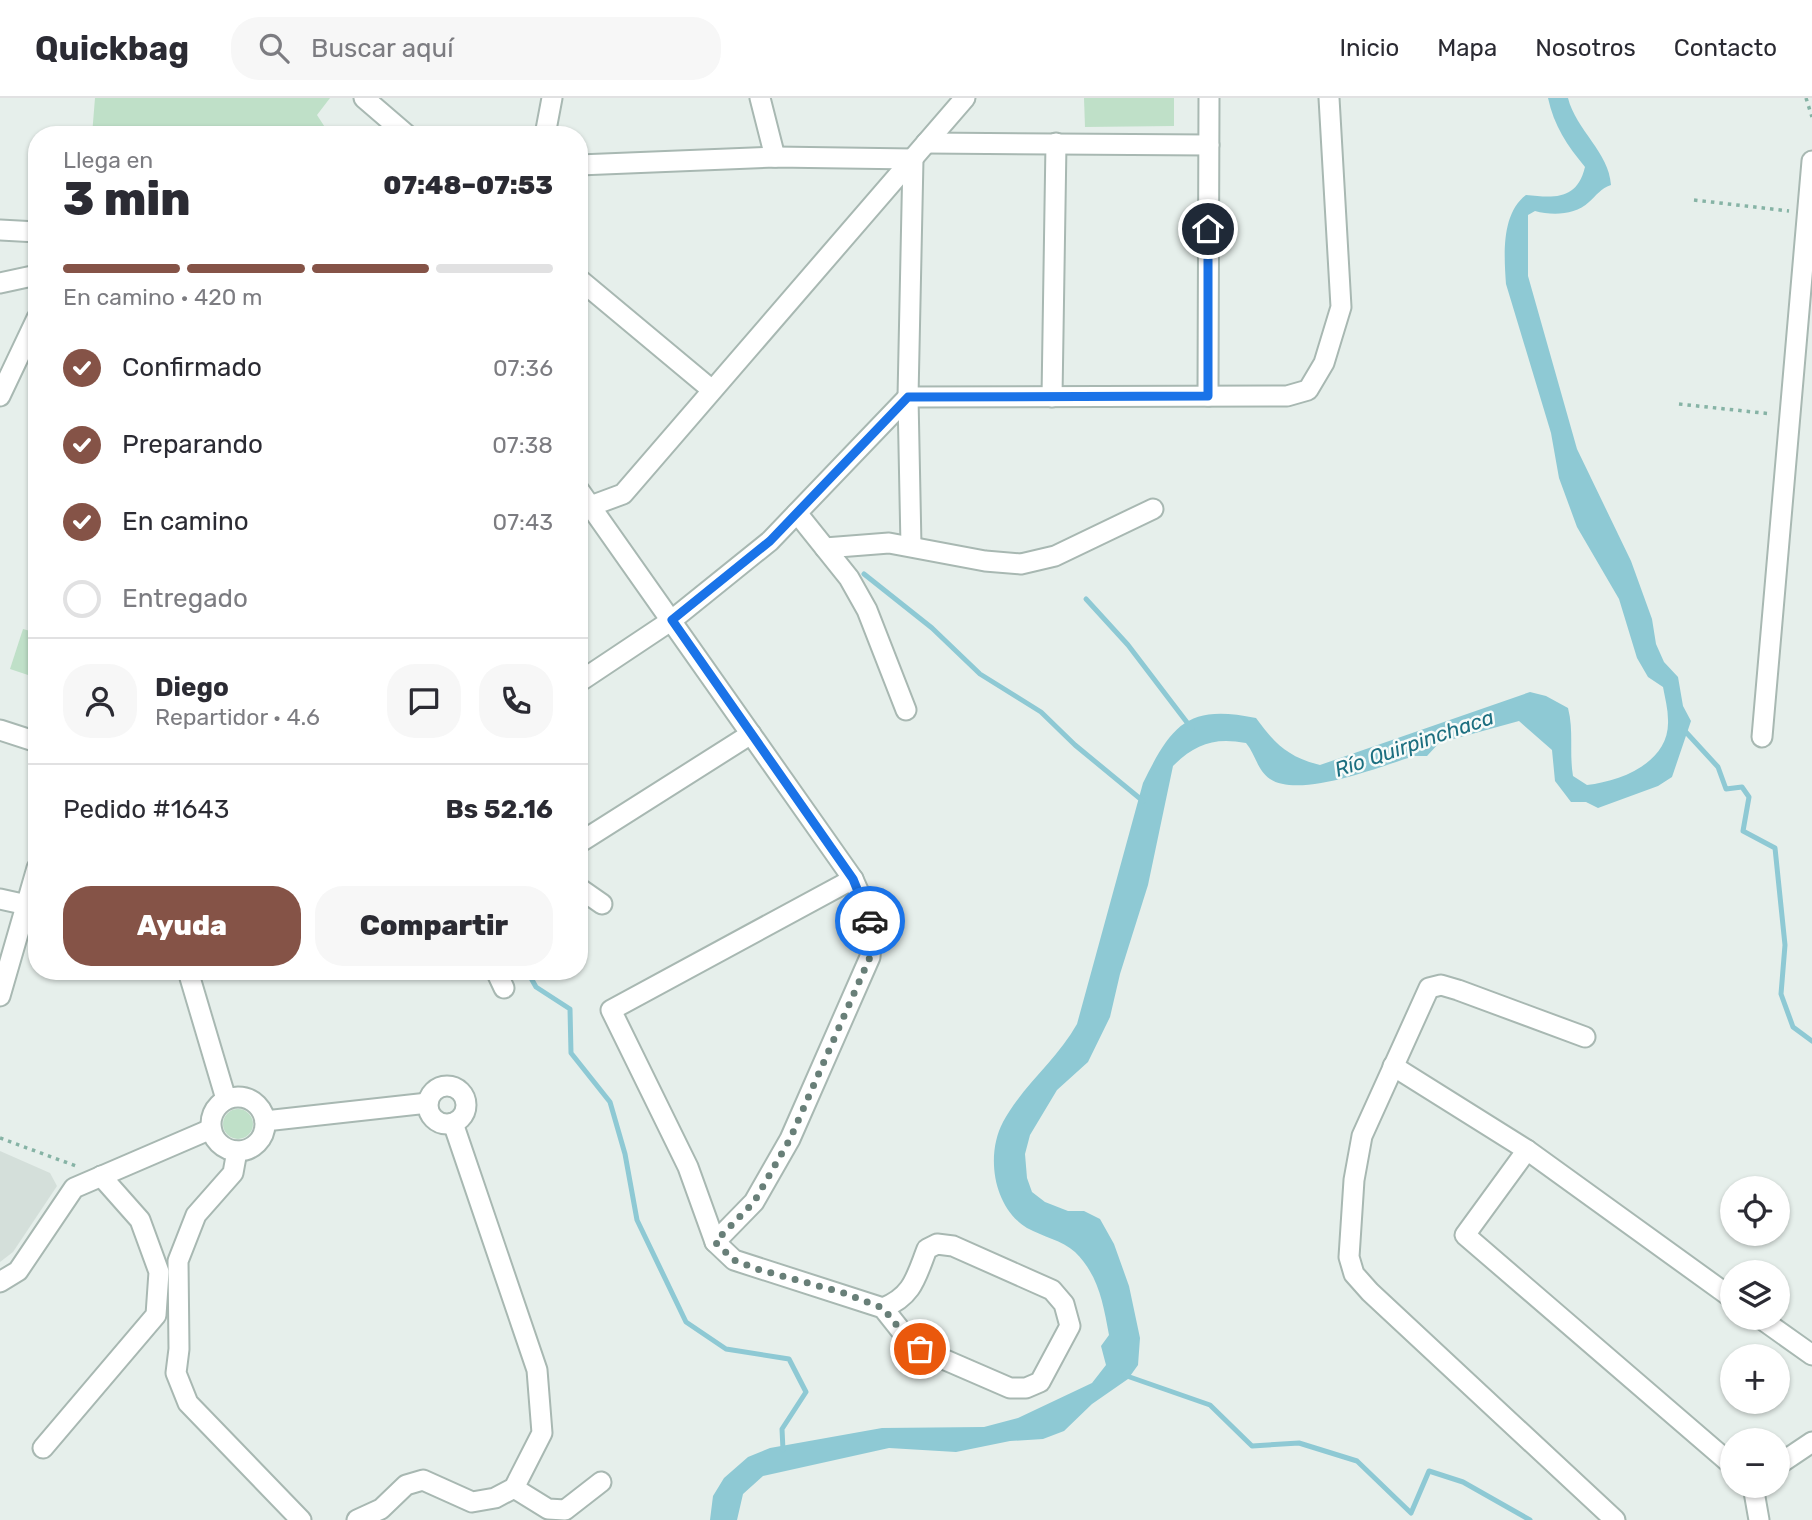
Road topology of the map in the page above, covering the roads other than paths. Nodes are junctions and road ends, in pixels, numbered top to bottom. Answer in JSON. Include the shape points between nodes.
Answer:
{"nodes":[{"id":1,"x":363,"y":98,"type":"edge"},
{"id":2,"x":552,"y":98,"type":"edge"},
{"id":3,"x":760,"y":98,"type":"edge"},
{"id":4,"x":965,"y":98,"type":"edge"},
{"id":5,"x":1209,"y":98,"type":"edge"},
{"id":6,"x":1329,"y":98,"type":"edge"},
{"id":7,"x":396,"y":126,"type":"edge"},
{"id":8,"x":547,"y":126,"type":"edge"},
{"id":9,"x":926,"y":143,"type":"junction"},
{"id":10,"x":1056,"y":144,"type":"junction"},
{"id":11,"x":1209,"y":145,"type":"junction"},
{"id":12,"x":775,"y":157,"type":"junction"},
{"id":13,"x":912,"y":159,"type":"junction"},
{"id":14,"x":1812,"y":161,"type":"edge"},
{"id":15,"x":588,"y":165,"type":"edge"},
{"id":16,"x":1810,"y":213,"type":"edge"},
{"id":17,"x":0,"y":230,"type":"edge"},
{"id":18,"x":28,"y":232,"type":"edge"},
{"id":19,"x":28,"y":277,"type":"edge"},
{"id":20,"x":0,"y":283,"type":"edge"},
{"id":21,"x":588,"y":287,"type":"edge"},
{"id":22,"x":28,"y":337,"type":"edge"},
{"id":23,"x":712,"y":390,"type":"junction"},
{"id":24,"x":0,"y":396,"type":"edge"},
{"id":25,"x":1208,"y":396,"type":"junction"},
{"id":26,"x":908,"y":397,"type":"junction"},
{"id":27,"x":1052,"y":397,"type":"junction"},
{"id":28,"x":588,"y":507,"type":"edge"},
{"id":29,"x":1153,"y":509,"type":"dead end"},
{"id":30,"x":588,"y":511,"type":"edge"},
{"id":31,"x":797,"y":513,"type":"junction"},
{"id":32,"x":911,"y":546,"type":"junction"},
{"id":33,"x":825,"y":548,"type":"junction"},
{"id":34,"x":672,"y":620,"type":"junction"},
{"id":35,"x":588,"y":676,"type":"edge"},
{"id":36,"x":906,"y":710,"type":"dead end"},
{"id":37,"x":0,"y":730,"type":"edge"},
{"id":38,"x":751,"y":734,"type":"junction"},
{"id":39,"x":1762,"y":737,"type":"dead end"},
{"id":40,"x":28,"y":739,"type":"edge"},
{"id":41,"x":588,"y":837,"type":"edge"},
{"id":42,"x":853,"y":879,"type":"junction"},
{"id":43,"x":588,"y":894,"type":"edge"},
{"id":44,"x":0,"y":899,"type":"edge"},
{"id":45,"x":28,"y":901,"type":"edge"},
{"id":46,"x":602,"y":904,"type":"dead end"},
{"id":47,"x":27,"y":905,"type":"junction"},
{"id":48,"x":191,"y":980,"type":"edge"},
{"id":49,"x":0,"y":993,"type":"edge"},
{"id":50,"x":1585,"y":1037,"type":"dead end"},
{"id":51,"x":1393,"y":1066,"type":"junction"},
{"id":52,"x":226,"y":1099,"type":"junction"},
{"id":53,"x":428,"y":1103,"type":"junction"},
{"id":54,"x":265,"y":1121,"type":"junction"},
{"id":55,"x":453,"y":1123,"type":"junction"},
{"id":56,"x":211,"y":1129,"type":"junction"},
{"id":57,"x":1527,"y":1150,"type":"junction"},
{"id":58,"x":237,"y":1151,"type":"junction"},
{"id":59,"x":101,"y":1175,"type":"junction"},
{"id":60,"x":715,"y":1242,"type":"junction"},
{"id":61,"x":0,"y":1282,"type":"edge"},
{"id":62,"x":1720,"y":1289,"type":"edge"},
{"id":63,"x":883,"y":1308,"type":"junction"},
{"id":64,"x":1777,"y":1330,"type":"edge"},
{"id":65,"x":1812,"y":1355,"type":"edge"},
{"id":66,"x":1812,"y":1442,"type":"edge"},
{"id":67,"x":43,"y":1448,"type":"dead end"},
{"id":68,"x":1720,"y":1455,"type":"edge"},
{"id":69,"x":1790,"y":1457,"type":"edge"},
{"id":70,"x":601,"y":1482,"type":"dead end"},
{"id":71,"x":514,"y":1488,"type":"junction"},
{"id":72,"x":1755,"y":1498,"type":"edge"},
{"id":73,"x":301,"y":1520,"type":"edge"},
{"id":74,"x":358,"y":1520,"type":"edge"},
{"id":75,"x":1615,"y":1520,"type":"edge"},
{"id":76,"x":1759,"y":1520,"type":"edge"}],
"edges":[{"from":1,"to":7,"type":"street"},
{"from":2,"to":8,"type":"street"},
{"from":3,"to":12,"type":"street"},
{"from":4,"to":9,"type":"street"},
{"from":5,"to":11,"type":"street"},
{"from":6,"to":25,"type":"street","via":[[1341,307],[1324,363],[1308,390],[1287,396]]},
{"from":9,"to":10,"type":"street"},
{"from":9,"to":13,"type":"street"},
{"from":10,"to":11,"type":"street"},
{"from":10,"to":27,"type":"street"},
{"from":11,"to":25,"type":"street"},
{"from":12,"to":13,"type":"street"},
{"from":12,"to":15,"type":"street"},
{"from":13,"to":23,"type":"street"},
{"from":13,"to":26,"type":"street"},
{"from":14,"to":16,"type":"street"},
{"from":16,"to":39,"type":"street"},
{"from":17,"to":18,"type":"street"},
{"from":19,"to":20,"type":"street"},
{"from":21,"to":23,"type":"street"},
{"from":22,"to":24,"type":"street"},
{"from":23,"to":28,"type":"street","via":[[623,494]]},
{"from":25,"to":27,"type":"street"},
{"from":26,"to":27,"type":"street"},
{"from":26,"to":31,"type":"street"},
{"from":26,"to":32,"type":"street"},
{"from":29,"to":32,"type":"street","via":[[1055,556],[1021,564]]},
{"from":30,"to":34,"type":"street"},
{"from":31,"to":33,"type":"street"},
{"from":31,"to":34,"type":"street","via":[[770,541]]},
{"from":32,"to":33,"type":"street","via":[[889,543]]},
{"from":33,"to":36,"type":"street","via":[[867,610]]},
{"from":34,"to":35,"type":"street"},
{"from":34,"to":38,"type":"street"},
{"from":37,"to":40,"type":"street"},
{"from":38,"to":41,"type":"street"},
{"from":38,"to":42,"type":"street"},
{"from":42,"to":60,"type":"street","via":[[869,912],[873,932],[870,957],[790,1139],[754,1202]]},
{"from":42,"to":60,"type":"street","via":[[611,1010],[688,1167]]},
{"from":43,"to":46,"type":"street"},
{"from":44,"to":47,"type":"street"},
{"from":45,"to":47,"type":"street"},
{"from":47,"to":49,"type":"street"},
{"from":48,"to":52,"type":"street"},
{"from":50,"to":51,"type":"street","via":[[1441,985],[1429,988]]},
{"from":51,"to":57,"type":"street"},
{"from":51,"to":75,"type":"street","via":[[1362,1136],[1350,1245],[1354,1274]]},
{"from":52,"to":54,"type":"street","via":[[251,1100]]},
{"from":52,"to":56,"type":"street","via":[[213,1111]]},
{"from":53,"to":54,"type":"street"},
{"from":53,"to":55,"type":"street","via":[[436,1121]]},
{"from":53,"to":55,"type":"street","via":[[439,1087],[458,1089],[466,1106],[462,1117]]},
{"from":54,"to":58,"type":"street","via":[[255,1146]]},
{"from":55,"to":71,"type":"street","via":[[537,1370],[542,1433]]},
{"from":56,"to":58,"type":"street","via":[[220,1145]]},
{"from":56,"to":59,"type":"street"},
{"from":57,"to":62,"type":"street"},
{"from":57,"to":68,"type":"street","via":[[1465,1235]]},
{"from":58,"to":73,"type":"street","via":[[233,1173],[196,1215],[178,1261],[176,1373],[188,1403]]},
{"from":59,"to":61,"type":"street","via":[[74,1188],[18,1271]]},
{"from":59,"to":67,"type":"street","via":[[140,1220],[159,1272],[156,1315]]},
{"from":60,"to":63,"type":"street","via":[[734,1260]]},
{"from":63,"to":63,"type":"street","via":[[920,1349],[1010,1388],[1040,1382],[1070,1326],[1063,1304],[1052,1290],[945,1245],[927,1248],[901,1301]]},
{"from":64,"to":65,"type":"street"},
{"from":66,"to":69,"type":"street"},
{"from":70,"to":71,"type":"street","via":[[565,1510],[548,1508]]},
{"from":71,"to":74,"type":"street","via":[[472,1502],[423,1480],[406,1485],[382,1509]]},
{"from":72,"to":76,"type":"street"}]}
